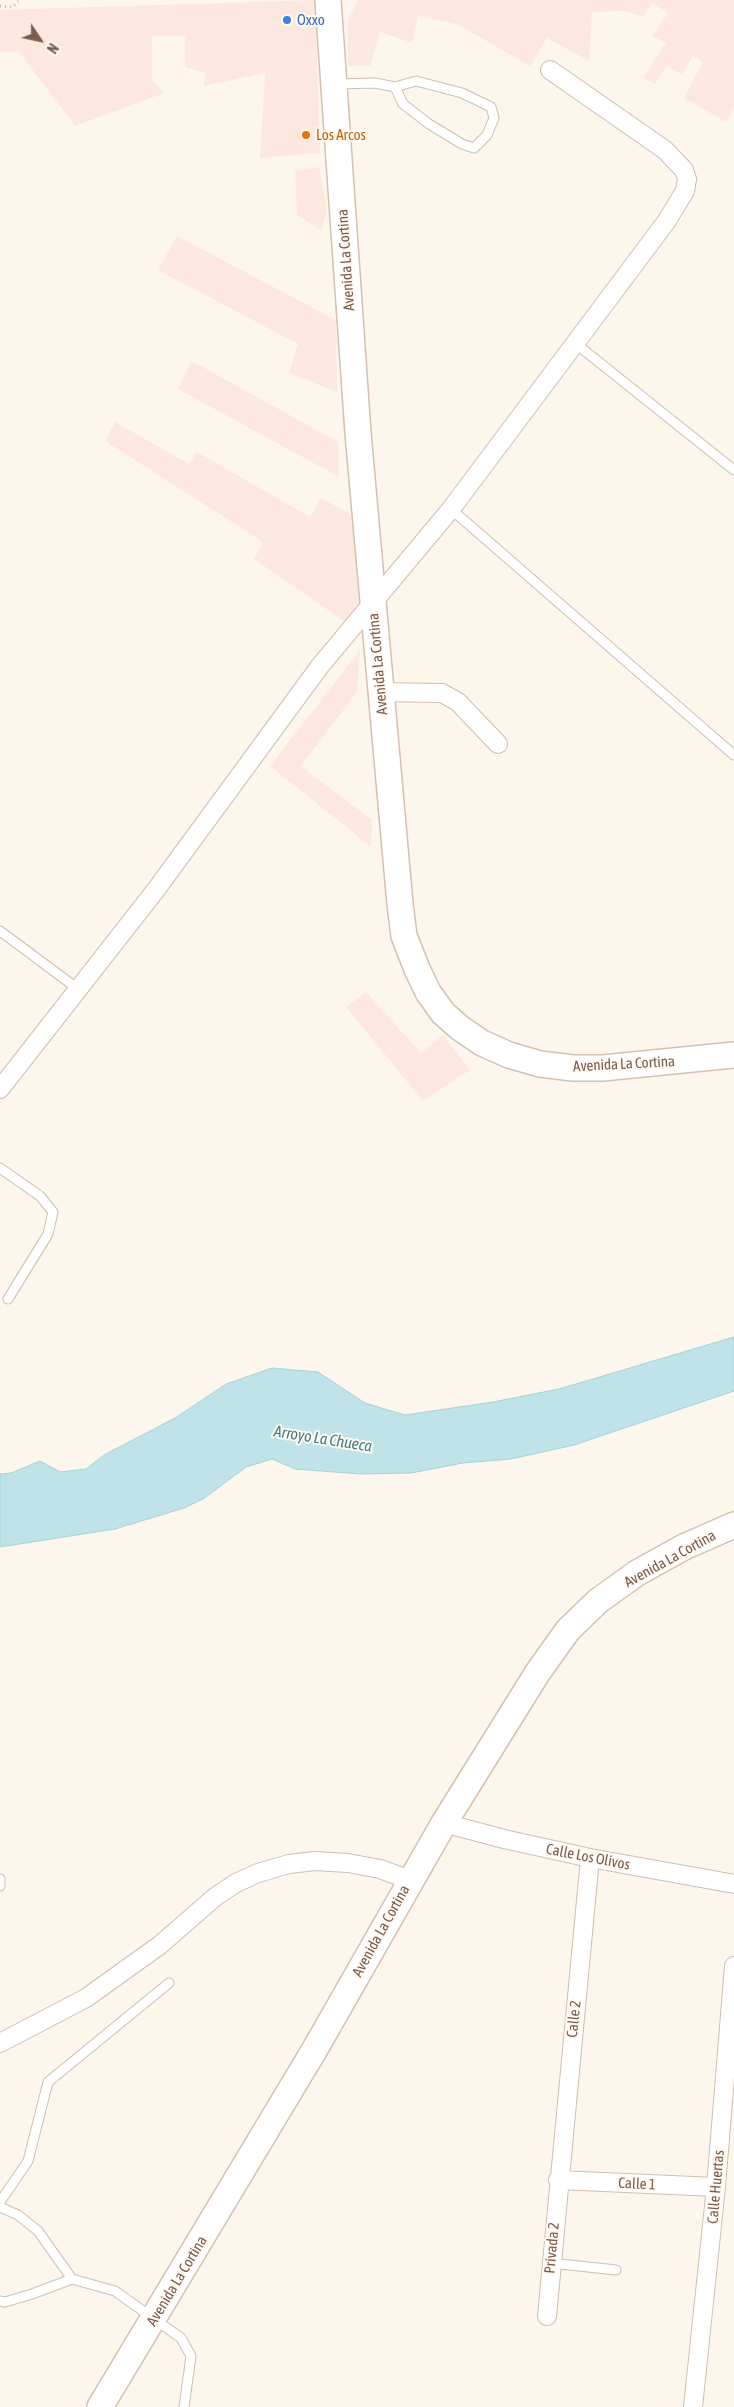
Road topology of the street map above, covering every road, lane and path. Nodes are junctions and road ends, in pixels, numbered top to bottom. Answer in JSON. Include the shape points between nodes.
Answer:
{"nodes":[{"id":1,"x":19,"y":0,"type":"edge"},
{"id":2,"x":328,"y":0,"type":"edge"},
{"id":3,"x":0,"y":6,"type":"edge"},
{"id":4,"x":550,"y":70,"type":"dead end"},
{"id":5,"x":334,"y":84,"type":"junction"},
{"id":6,"x":396,"y":87,"type":"junction"},
{"id":7,"x":575,"y":343,"type":"junction"},
{"id":8,"x":734,"y":470,"type":"edge"},
{"id":9,"x":451,"y":509,"type":"junction"},
{"id":10,"x":372,"y":604,"type":"junction"},
{"id":11,"x":380,"y":692,"type":"junction"},
{"id":12,"x":498,"y":744,"type":"dead end"},
{"id":13,"x":734,"y":755,"type":"edge"},
{"id":14,"x":0,"y":930,"type":"edge"},
{"id":15,"x":78,"y":989,"type":"junction"},
{"id":16,"x":734,"y":1055,"type":"edge"},
{"id":17,"x":0,"y":1089,"type":"edge"},
{"id":18,"x":0,"y":1168,"type":"edge"},
{"id":19,"x":8,"y":1299,"type":"dead end"},
{"id":20,"x":734,"y":1525,"type":"edge"},
{"id":21,"x":444,"y":1823,"type":"junction"},
{"id":22,"x":590,"y":1858,"type":"junction"},
{"id":23,"x":0,"y":1879,"type":"edge"},
{"id":24,"x":410,"y":1880,"type":"junction"},
{"id":25,"x":734,"y":1884,"type":"edge"},
{"id":26,"x":0,"y":1886,"type":"edge"},
{"id":27,"x":734,"y":1966,"type":"edge"},
{"id":28,"x":169,"y":1983,"type":"dead end"},
{"id":29,"x":0,"y":2043,"type":"edge"},
{"id":30,"x":558,"y":2180,"type":"junction"},
{"id":31,"x":716,"y":2187,"type":"junction"},
{"id":32,"x":0,"y":2202,"type":"edge"},
{"id":33,"x":0,"y":2207,"type":"edge"},
{"id":34,"x":551,"y":2263,"type":"junction"},
{"id":35,"x":616,"y":2270,"type":"dead end"},
{"id":36,"x":72,"y":2279,"type":"junction"},
{"id":37,"x":0,"y":2301,"type":"edge"},
{"id":38,"x":547,"y":2316,"type":"dead end"},
{"id":39,"x":153,"y":2320,"type":"junction"},
{"id":40,"x":100,"y":2407,"type":"edge"},
{"id":41,"x":184,"y":2407,"type":"edge"},
{"id":42,"x":693,"y":2407,"type":"edge"}],
"edges":[{"from":1,"to":3,"type":"path","via":[[13,8]]},
{"from":2,"to":5,"type":"main road","name":"Avenida La Cortina"},
{"from":4,"to":7,"type":"street","via":[[665,150],[677,161],[687,179],[679,203]]},
{"from":5,"to":6,"type":"lane","via":[[374,83]]},
{"from":5,"to":10,"type":"main road","name":"Avenida La Cortina"},
{"from":6,"to":6,"type":"lane","via":[[403,104],[428,124],[474,148],[486,136],[494,118],[491,107],[462,93],[416,81]]},
{"from":7,"to":8,"type":"lane"},
{"from":7,"to":9,"type":"street"},
{"from":9,"to":10,"type":"street"},
{"from":9,"to":13,"type":"lane"},
{"from":10,"to":11,"type":"main road","name":"Avenida La Cortina"},
{"from":10,"to":15,"type":"street","via":[[309,681]]},
{"from":11,"to":12,"type":"street","via":[[442,693],[458,702]]},
{"from":11,"to":16,"type":"main road","name":"Avenida La Cortina","via":[[404,936],[428,992],[443,1013],[482,1043],[540,1064],[604,1068]]},
{"from":14,"to":15,"type":"lane"},
{"from":15,"to":17,"type":"street"},
{"from":18,"to":19,"type":"lane","via":[[40,1196],[53,1212],[48,1234]]},
{"from":20,"to":21,"type":"main road","name":"Avenida La Cortina","via":[[637,1573],[598,1600],[568,1630],[538,1672]]},
{"from":21,"to":22,"type":"street","name":"Calle Los Olivos"},
{"from":21,"to":24,"type":"main road","name":"Avenida La Cortina"},
{"from":22,"to":25,"type":"street","name":"Calle Los Olivos"},
{"from":22,"to":30,"type":"street","name":"Calle 2"},
{"from":23,"to":26,"type":"lane"},
{"from":24,"to":29,"type":"street","via":[[380,1869],[315,1861],[258,1872],[215,1897],[160,1944],[86,1998]]},
{"from":24,"to":39,"type":"main road","name":"Avenida La Cortina","via":[[315,2049]]},
{"from":27,"to":31,"type":"street","name":"Calle Huertas"},
{"from":28,"to":32,"type":"lane","via":[[48,2082],[28,2161]]},
{"from":30,"to":31,"type":"street","name":"Calle 1"},
{"from":30,"to":34,"type":"street","name":"Privada 2"},
{"from":31,"to":42,"type":"street","name":"Calle Huertas"},
{"from":33,"to":36,"type":"lane","via":[[18,2215],[38,2231]]},
{"from":34,"to":35,"type":"lane"},
{"from":34,"to":38,"type":"street","name":"Privada 2"},
{"from":36,"to":37,"type":"lane","via":[[32,2294]]},
{"from":36,"to":39,"type":"lane","via":[[115,2291]]},
{"from":39,"to":40,"type":"main road","name":"Avenida La Cortina"},
{"from":39,"to":41,"type":"lane","via":[[181,2338],[191,2356]]}]}
